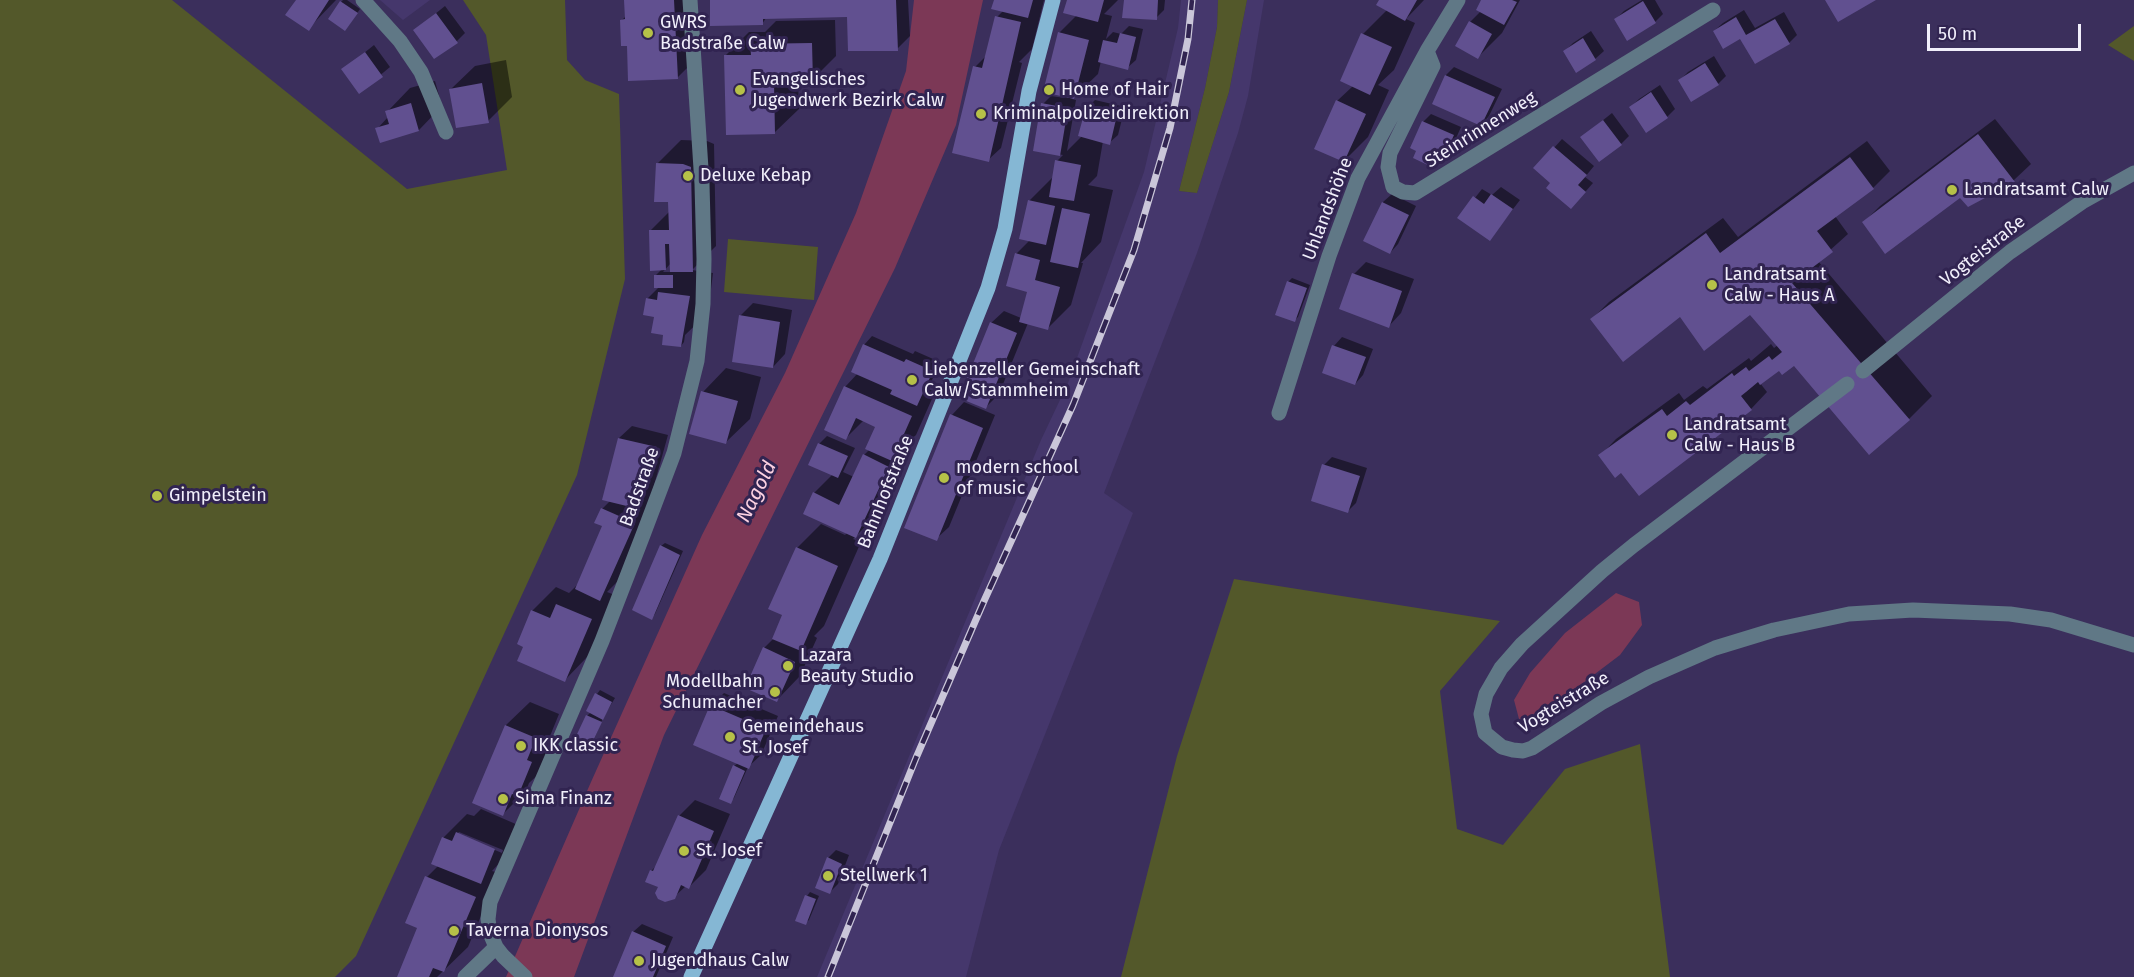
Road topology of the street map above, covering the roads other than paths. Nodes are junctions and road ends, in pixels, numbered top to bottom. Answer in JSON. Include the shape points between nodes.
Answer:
{"nodes":[{"id":1,"x":363,"y":0,"type":"edge"},
{"id":2,"x":690,"y":0,"type":"edge"},
{"id":3,"x":1053,"y":0,"type":"edge"},
{"id":4,"x":1458,"y":0,"type":"edge"},
{"id":5,"x":1713,"y":10,"type":"dead end"},
{"id":6,"x":1427,"y":51,"type":"junction"},
{"id":7,"x":446,"y":132,"type":"dead end"},
{"id":8,"x":2134,"y":172,"type":"edge"},
{"id":9,"x":1863,"y":370,"type":"dead end"},
{"id":10,"x":1847,"y":384,"type":"dead end"},
{"id":11,"x":1279,"y":413,"type":"dead end"},
{"id":12,"x":2134,"y":645,"type":"edge"},
{"id":13,"x":499,"y":952,"type":"junction"},
{"id":14,"x":465,"y":977,"type":"edge"},
{"id":15,"x":525,"y":977,"type":"edge"},
{"id":16,"x":691,"y":977,"type":"edge"}],
"edges":[{"from":1,"to":7,"type":"street","via":[[400,41],[421,72]]},
{"from":2,"to":13,"type":"street","name":"Badstraße","via":[[704,259],[697,361],[674,453],[644,535],[490,902],[490,933]]},
{"from":3,"to":16,"type":"main road","name":"Bahnhofstraße","via":[[1029,91],[1005,229],[988,288],[880,559]]},
{"from":4,"to":6,"type":"street","name":"Uhlandshöhe"},
{"from":5,"to":6,"type":"street","name":"Steinrinnenweg","via":[[1415,193],[1403,192],[1394,187],[1388,167],[1390,153],[1432,66]]},
{"from":6,"to":11,"type":"street","name":"Uhlandshöhe","via":[[1358,178]]},
{"from":8,"to":9,"type":"street","name":"Vogteistraße","via":[[2010,252]]},
{"from":10,"to":12,"type":"street","name":"Vogteistraße","via":[[1626,551],[1522,644],[1501,668],[1486,694],[1481,714],[1485,733],[1502,747],[1523,751],[1649,677],[1715,648],[1849,614],[1913,610],[2010,614],[2051,620]]},
{"from":13,"to":14,"type":"street"},
{"from":13,"to":15,"type":"street"}]}
